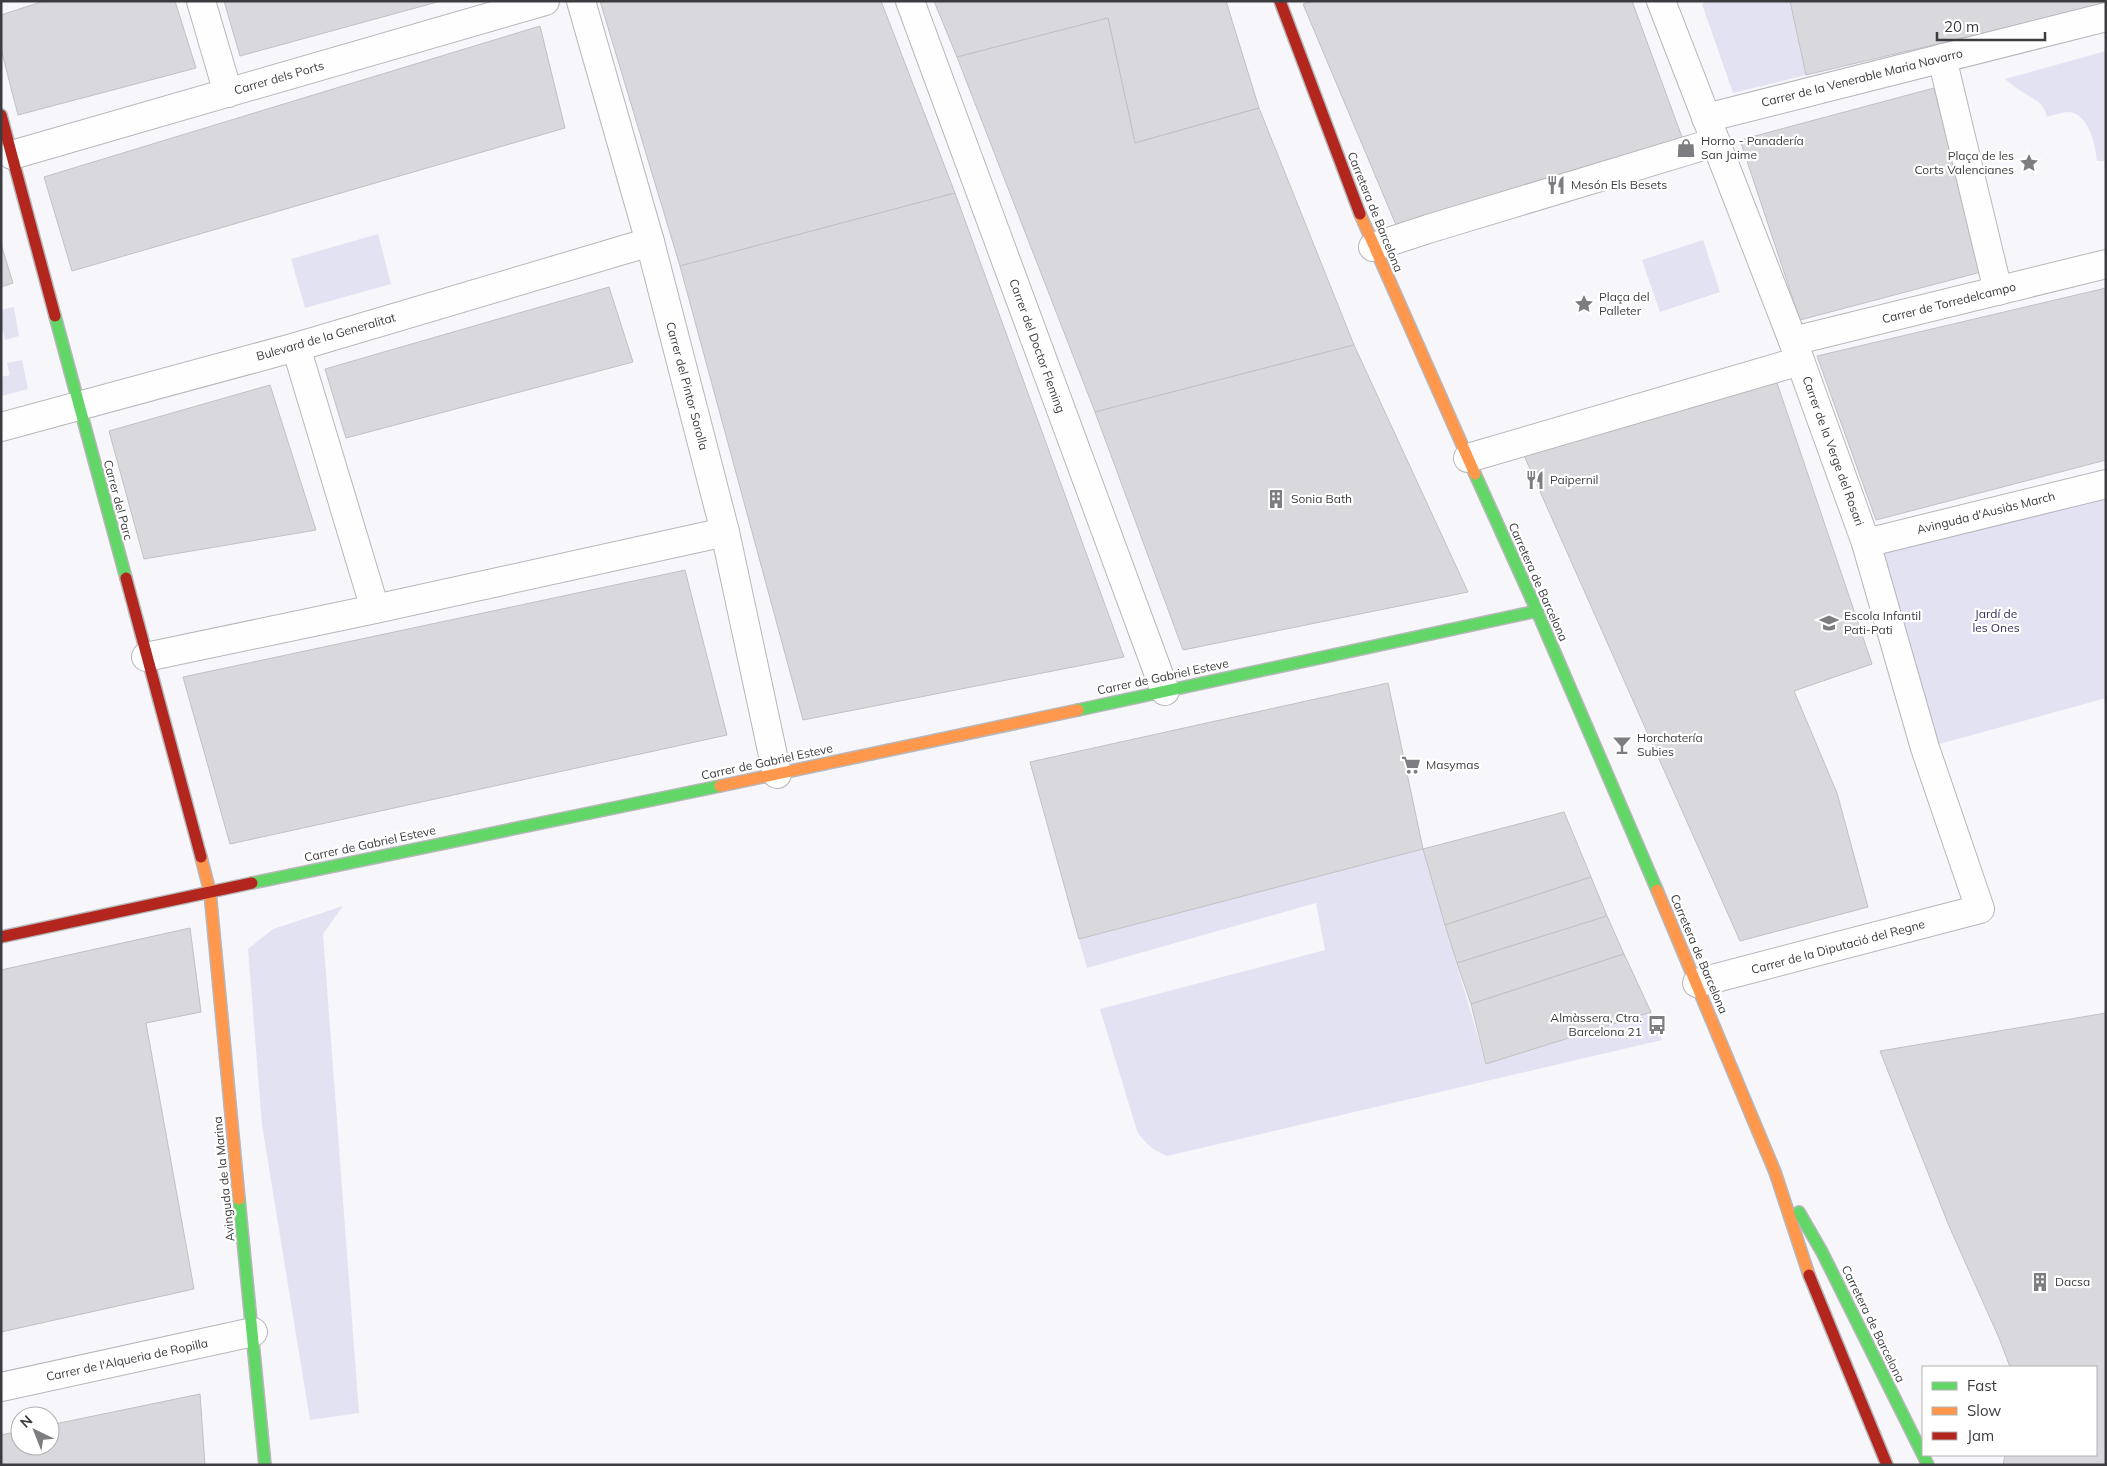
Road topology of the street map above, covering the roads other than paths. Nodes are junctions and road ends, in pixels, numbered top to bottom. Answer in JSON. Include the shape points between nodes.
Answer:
{"nodes":[{"id":1,"x":201,"y":1,"type":"edge"},
{"id":2,"x":545,"y":1,"type":"edge"},
{"id":3,"x":581,"y":1,"type":"edge"},
{"id":4,"x":910,"y":1,"type":"edge"},
{"id":5,"x":1280,"y":1,"type":"edge"},
{"id":6,"x":1661,"y":1,"type":"edge"},
{"id":7,"x":2106,"y":17,"type":"edge"},
{"id":8,"x":1942,"y":58,"type":"junction"},
{"id":9,"x":228,"y":93,"type":"junction"},
{"id":10,"x":1,"y":115,"type":"edge"},
{"id":11,"x":1711,"y":130,"type":"junction"},
{"id":12,"x":12,"y":155,"type":"junction"},
{"id":13,"x":650,"y":242,"type":"junction"},
{"id":14,"x":1373,"y":247,"type":"junction"},
{"id":15,"x":2106,"y":264,"type":"edge"},
{"id":16,"x":1998,"y":291,"type":"junction"},
{"id":17,"x":296,"y":347,"type":"junction"},
{"id":18,"x":1796,"y":351,"type":"junction"},
{"id":19,"x":79,"y":404,"type":"junction"},
{"id":20,"x":1,"y":427,"type":"edge"},
{"id":21,"x":1468,"y":458,"type":"junction"},
{"id":22,"x":2106,"y":484,"type":"edge"},
{"id":23,"x":725,"y":532,"type":"junction"},
{"id":24,"x":1866,"y":543,"type":"junction"},
{"id":25,"x":375,"y":609,"type":"junction"},
{"id":26,"x":1537,"y":611,"type":"junction"},
{"id":27,"x":146,"y":657,"type":"junction"},
{"id":28,"x":1165,"y":691,"type":"junction"},
{"id":29,"x":777,"y":774,"type":"junction"},
{"id":30,"x":210,"y":892,"type":"junction"},
{"id":31,"x":1980,"y":909,"type":"joint"},
{"id":32,"x":1,"y":938,"type":"edge"},
{"id":33,"x":1697,"y":983,"type":"junction"},
{"id":34,"x":1775,"y":1172,"type":"junction"},
{"id":35,"x":253,"y":1332,"type":"junction"},
{"id":36,"x":1,"y":1387,"type":"edge"},
{"id":37,"x":1922,"y":1453,"type":"edge"},
{"id":38,"x":265,"y":1465,"type":"edge"},
{"id":39,"x":1887,"y":1465,"type":"edge"}],
"edges":[{"from":1,"to":9,"type":"street"},
{"from":2,"to":9,"type":"street","name":"Carrer dels Ports"},
{"from":3,"to":13,"type":"street","name":"Carrer del Pintor Sorolla"},
{"from":4,"to":28,"type":"street","name":"Carrer del Doctor Fleming"},
{"from":5,"to":14,"type":"street","name":"Carretera de Barcelona"},
{"from":6,"to":11,"type":"street","name":"Carrer de la Verge del Rosari"},
{"from":7,"to":8,"type":"street","name":"Carrer de la Venerable Maria Navarro"},
{"from":8,"to":11,"type":"street","name":"Carrer de la Venerable Maria Navarro"},
{"from":8,"to":16,"type":"street"},
{"from":9,"to":12,"type":"street","name":"Carrer dels Ports"},
{"from":10,"to":12,"type":"street","name":"Carrer del Parc"},
{"from":11,"to":14,"type":"street"},
{"from":11,"to":18,"type":"street","name":"Carrer de la Verge del Rosari"},
{"from":12,"to":19,"type":"street","name":"Carrer del Parc"},
{"from":13,"to":17,"type":"street","name":"Bulevard de la Generalitat"},
{"from":13,"to":23,"type":"street","name":"Carrer del Pintor Sorolla"},
{"from":14,"to":21,"type":"street","name":"Carretera de Barcelona"},
{"from":15,"to":16,"type":"street","name":"Carrer de Torredelcampo"},
{"from":16,"to":18,"type":"street","name":"Carrer de Torredelcampo"},
{"from":17,"to":19,"type":"street","name":"Bulevard de la Generalitat"},
{"from":17,"to":25,"type":"street"},
{"from":18,"to":21,"type":"street","name":"Carrer de Torredelcampo"},
{"from":18,"to":24,"type":"street","name":"Carrer de la Verge del Rosari"},
{"from":19,"to":20,"type":"street","name":"Bulevard de la Generalitat"},
{"from":19,"to":27,"type":"street","name":"Carrer del Parc"},
{"from":21,"to":26,"type":"street","name":"Carretera de Barcelona"},
{"from":22,"to":24,"type":"street","name":"Avinguda d'Ausiàs March"},
{"from":23,"to":25,"type":"street"},
{"from":23,"to":29,"type":"street","name":"Carrer del Pintor Sorolla"},
{"from":24,"to":31,"type":"street","name":"Carrer de la Verge del Rosari","via":[[1925,748]]},
{"from":25,"to":27,"type":"street"},
{"from":26,"to":28,"type":"street","name":"Carrer de Gabriel Esteve"},
{"from":26,"to":33,"type":"street","name":"Carretera de Barcelona"},
{"from":27,"to":30,"type":"street","name":"Carrer del Parc"},
{"from":28,"to":29,"type":"street","name":"Carrer de Gabriel Esteve"},
{"from":29,"to":30,"type":"street","name":"Carrer de Gabriel Esteve"},
{"from":30,"to":32,"type":"street","name":"Carrer de Gabriel Esteve"},
{"from":30,"to":35,"type":"street","name":"Avinguda de la Marina"},
{"from":31,"to":33,"type":"street","name":"Carrer de la Diputació del Regne"},
{"from":33,"to":34,"type":"street","name":"Carretera de Barcelona"},
{"from":34,"to":37,"type":"street","name":"Carretera de Barcelona","via":[[1822,1252]]},
{"from":34,"to":39,"type":"street","name":"Carretera de Barcelona","via":[[1802,1259]]},
{"from":35,"to":36,"type":"street","name":"Carrer de l'Alqueria de Ropilla"},
{"from":35,"to":38,"type":"street","name":"Avinguda de la Marina"}]}
